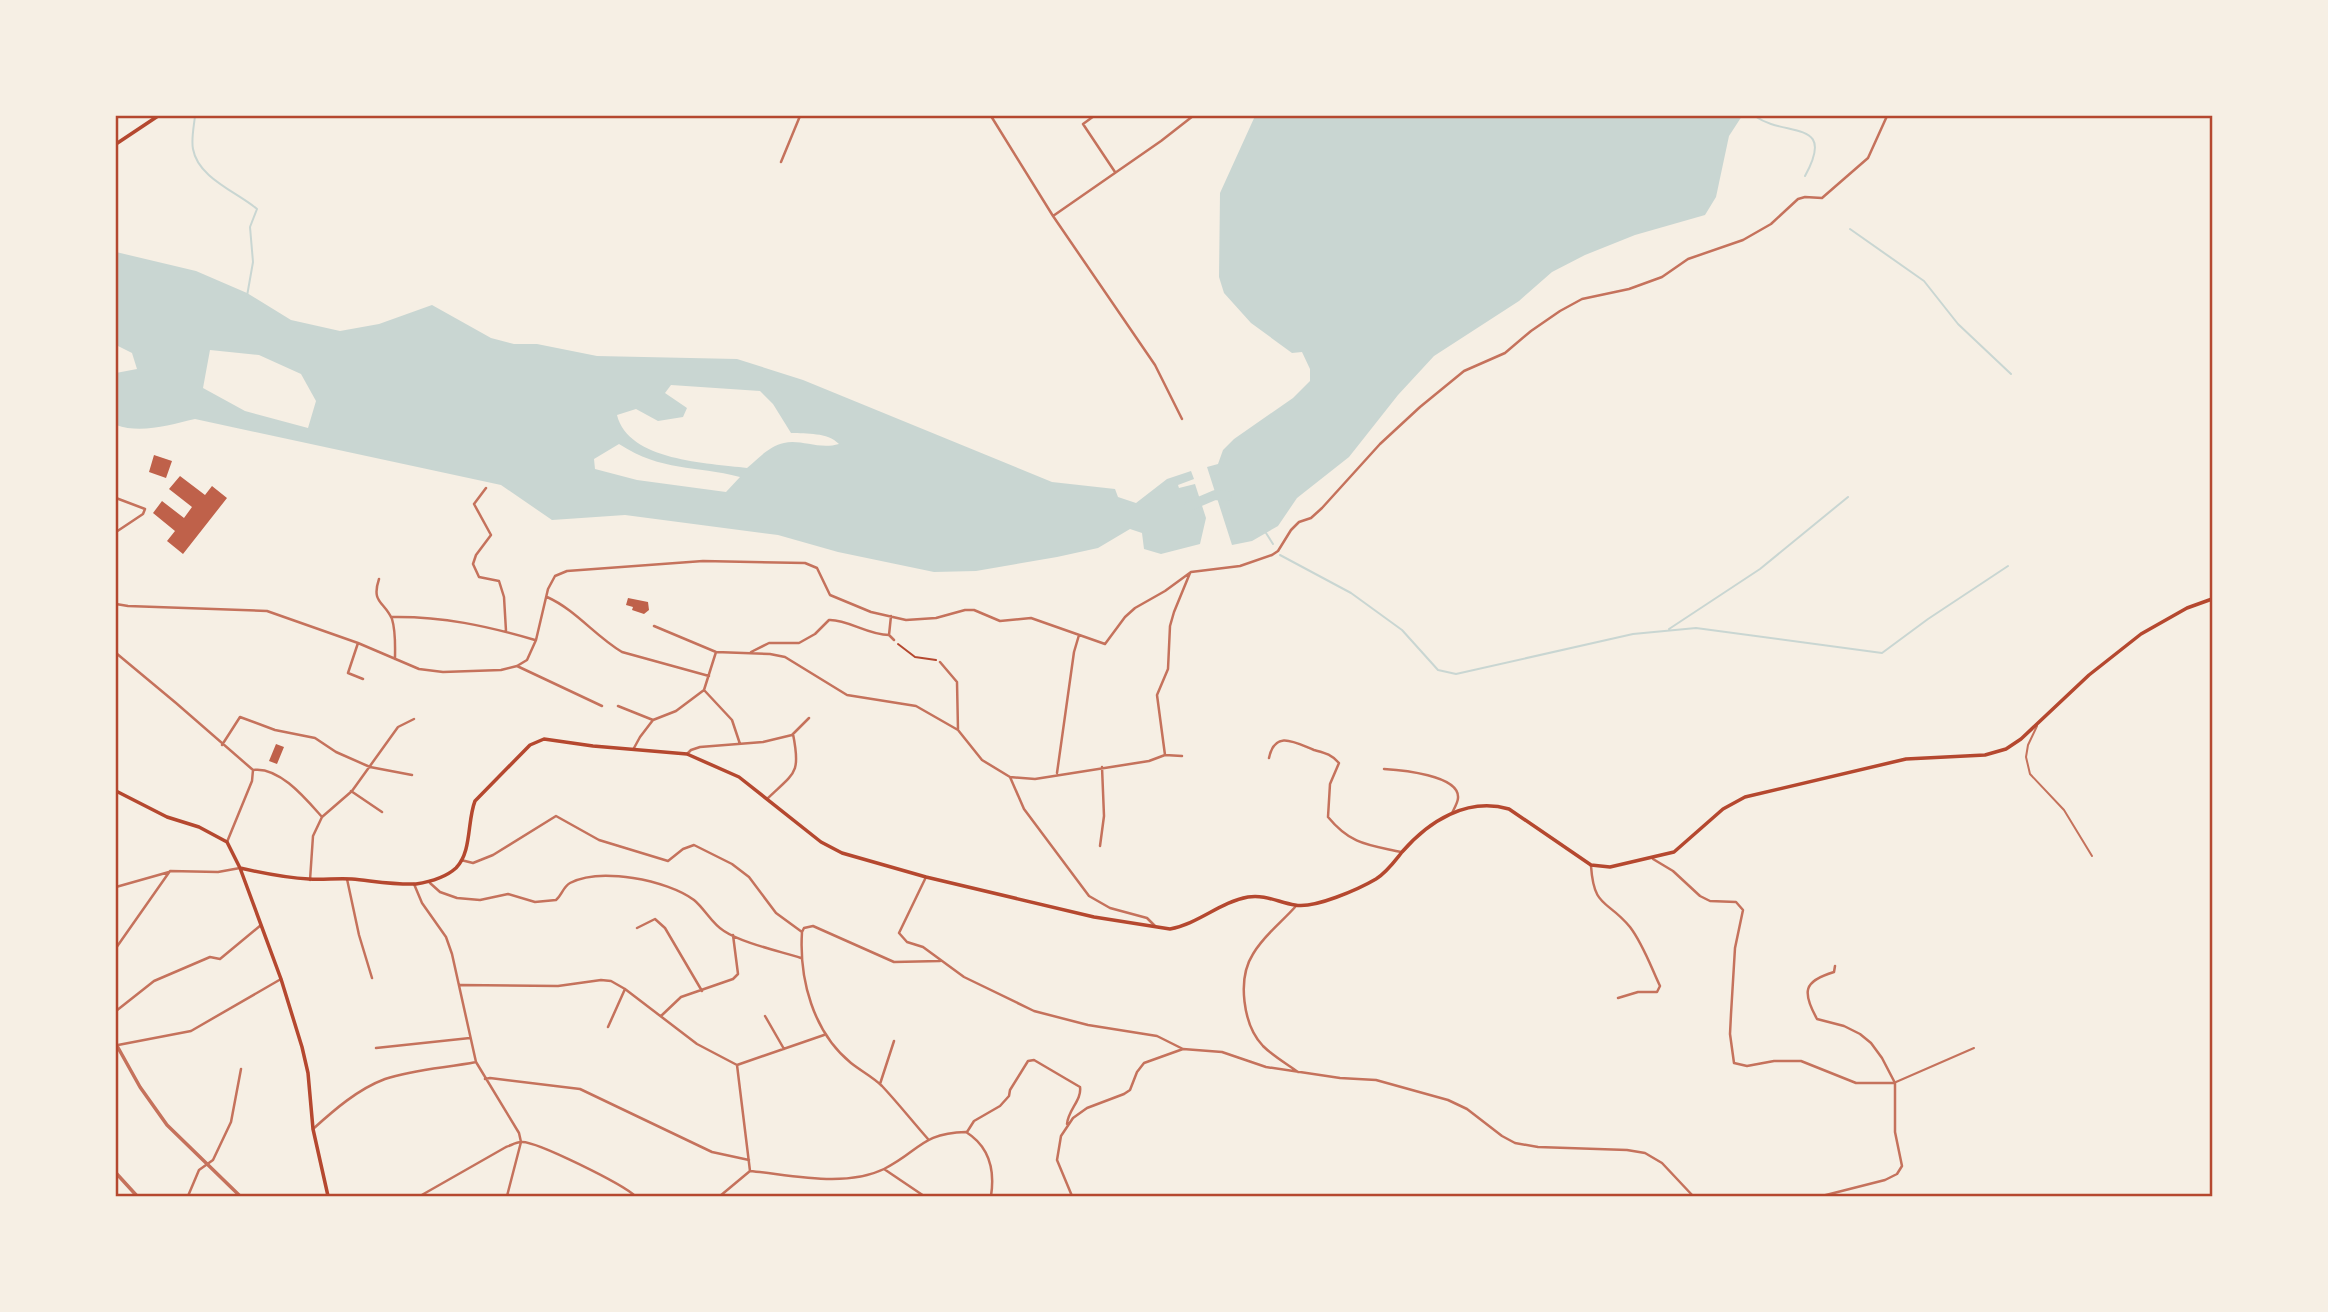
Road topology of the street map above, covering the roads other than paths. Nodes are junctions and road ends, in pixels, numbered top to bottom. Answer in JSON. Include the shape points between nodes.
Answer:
{"nodes":[{"id":1,"x":158,"y":116,"type":"edge"},
{"id":2,"x":800,"y":116,"type":"edge"},
{"id":3,"x":991,"y":116,"type":"edge"},
{"id":4,"x":1094,"y":116,"type":"edge"},
{"id":5,"x":1194,"y":116,"type":"edge"},
{"id":6,"x":1887,"y":116,"type":"edge"},
{"id":7,"x":116,"y":144,"type":"edge"},
{"id":8,"x":781,"y":162,"type":"dead end"},
{"id":9,"x":1115,"y":173,"type":"junction"},
{"id":10,"x":1052,"y":216,"type":"junction"},
{"id":11,"x":1182,"y":419,"type":"dead end"},
{"id":12,"x":486,"y":488,"type":"dead end"},
{"id":13,"x":116,"y":498,"type":"edge"},
{"id":14,"x":116,"y":532,"type":"edge"},
{"id":15,"x":1191,"y":572,"type":"junction"},
{"id":16,"x":379,"y":579,"type":"dead end"},
{"id":17,"x":547,"y":597,"type":"junction"},
{"id":18,"x":2213,"y":599,"type":"edge"},
{"id":19,"x":116,"y":604,"type":"edge"},
{"id":20,"x":391,"y":617,"type":"junction"},
{"id":21,"x":891,"y":617,"type":"junction"},
{"id":22,"x":654,"y":626,"type":"dead end"},
{"id":23,"x":506,"y":631,"type":"junction"},
{"id":24,"x":889,"y":635,"type":"junction"},
{"id":25,"x":1079,"y":635,"type":"junction"},
{"id":26,"x":536,"y":640,"type":"junction"},
{"id":27,"x":894,"y":640,"type":"road end"},
{"id":28,"x":358,"y":643,"type":"junction"},
{"id":29,"x":716,"y":652,"type":"junction"},
{"id":30,"x":116,"y":653,"type":"edge"},
{"id":31,"x":747,"y":653,"type":"junction"},
{"id":32,"x":395,"y":659,"type":"junction"},
{"id":33,"x":940,"y":662,"type":"road end"},
{"id":34,"x":517,"y":666,"type":"junction"},
{"id":35,"x":709,"y":676,"type":"junction"},
{"id":36,"x":363,"y":679,"type":"dead end"},
{"id":37,"x":704,"y":690,"type":"junction"},
{"id":38,"x":602,"y":706,"type":"dead end"},
{"id":39,"x":618,"y":706,"type":"dead end"},
{"id":40,"x":809,"y":718,"type":"dead end"},
{"id":41,"x":414,"y":719,"type":"dead end"},
{"id":42,"x":653,"y":720,"type":"junction"},
{"id":43,"x":2039,"y":722,"type":"junction"},
{"id":44,"x":958,"y":730,"type":"junction"},
{"id":45,"x":793,"y":734,"type":"junction"},
{"id":46,"x":740,"y":744,"type":"junction"},
{"id":47,"x":222,"y":746,"type":"junction"},
{"id":48,"x":635,"y":748,"type":"junction"},
{"id":49,"x":687,"y":754,"type":"junction"},
{"id":50,"x":1165,"y":755,"type":"junction"},
{"id":51,"x":1182,"y":757,"type":"dead end"},
{"id":52,"x":1269,"y":758,"type":"dead end"},
{"id":53,"x":369,"y":767,"type":"junction"},
{"id":54,"x":1102,"y":767,"type":"junction"},
{"id":55,"x":1384,"y":769,"type":"dead end"},
{"id":56,"x":253,"y":770,"type":"junction"},
{"id":57,"x":1057,"y":774,"type":"junction"},
{"id":58,"x":412,"y":775,"type":"dead end"},
{"id":59,"x":1010,"y":777,"type":"junction"},
{"id":60,"x":116,"y":791,"type":"edge"},
{"id":61,"x":351,"y":791,"type":"junction"},
{"id":62,"x":766,"y":799,"type":"junction"},
{"id":63,"x":382,"y":812,"type":"dead end"},
{"id":64,"x":1452,"y":813,"type":"junction"},
{"id":65,"x":322,"y":817,"type":"junction"},
{"id":66,"x":227,"y":842,"type":"junction"},
{"id":67,"x":1100,"y":846,"type":"dead end"},
{"id":68,"x":1402,"y":852,"type":"junction"},
{"id":69,"x":2092,"y":856,"type":"dead end"},
{"id":70,"x":1653,"y":859,"type":"junction"},
{"id":71,"x":461,"y":860,"type":"junction"},
{"id":72,"x":1591,"y":865,"type":"junction"},
{"id":73,"x":240,"y":868,"type":"junction"},
{"id":74,"x":170,"y":871,"type":"junction"},
{"id":75,"x":926,"y":877,"type":"junction"},
{"id":76,"x":346,"y":879,"type":"junction"},
{"id":77,"x":310,"y":880,"type":"junction"},
{"id":78,"x":429,"y":881,"type":"junction"},
{"id":79,"x":414,"y":884,"type":"junction"},
{"id":80,"x":116,"y":887,"type":"edge"},
{"id":81,"x":1296,"y":905,"type":"junction"},
{"id":82,"x":261,"y":925,"type":"junction"},
{"id":83,"x":637,"y":928,"type":"dead end"},
{"id":84,"x":1156,"y":928,"type":"junction"},
{"id":85,"x":802,"y":932,"type":"junction"},
{"id":86,"x":733,"y":935,"type":"junction"},
{"id":87,"x":116,"y":947,"type":"edge"},
{"id":88,"x":801,"y":958,"type":"junction"},
{"id":89,"x":940,"y":961,"type":"junction"},
{"id":90,"x":1835,"y":966,"type":"dead end"},
{"id":91,"x":372,"y":978,"type":"dead end"},
{"id":92,"x":281,"y":979,"type":"junction"},
{"id":93,"x":460,"y":985,"type":"junction"},
{"id":94,"x":625,"y":989,"type":"junction"},
{"id":95,"x":702,"y":991,"type":"junction"},
{"id":96,"x":1619,"y":998,"type":"dead end"},
{"id":97,"x":116,"y":1011,"type":"edge"},
{"id":98,"x":661,"y":1016,"type":"junction"},
{"id":99,"x":765,"y":1016,"type":"dead end"},
{"id":100,"x":608,"y":1027,"type":"dead end"},
{"id":101,"x":824,"y":1035,"type":"junction"},
{"id":102,"x":470,"y":1038,"type":"junction"},
{"id":103,"x":894,"y":1041,"type":"dead end"},
{"id":104,"x":116,"y":1045,"type":"edge"},
{"id":105,"x":376,"y":1048,"type":"dead end"},
{"id":106,"x":1974,"y":1048,"type":"dead end"},
{"id":107,"x":784,"y":1049,"type":"junction"},
{"id":108,"x":1184,"y":1049,"type":"junction"},
{"id":109,"x":476,"y":1062,"type":"junction"},
{"id":110,"x":737,"y":1065,"type":"junction"},
{"id":111,"x":241,"y":1069,"type":"dead end"},
{"id":112,"x":1299,"y":1072,"type":"junction"},
{"id":113,"x":485,"y":1079,"type":"junction"},
{"id":114,"x":1895,"y":1083,"type":"junction"},
{"id":115,"x":880,"y":1084,"type":"junction"},
{"id":116,"x":1067,"y":1127,"type":"junction"},
{"id":117,"x":313,"y":1129,"type":"junction"},
{"id":118,"x":966,"y":1132,"type":"junction"},
{"id":119,"x":928,"y":1139,"type":"junction"},
{"id":120,"x":521,"y":1142,"type":"junction"},
{"id":121,"x":749,"y":1160,"type":"junction"},
{"id":122,"x":206,"y":1163,"type":"junction"},
{"id":123,"x":884,"y":1169,"type":"junction"},
{"id":124,"x":750,"y":1171,"type":"junction"},
{"id":125,"x":116,"y":1173,"type":"edge"},
{"id":126,"x":137,"y":1196,"type":"edge"},
{"id":127,"x":188,"y":1196,"type":"edge"},
{"id":128,"x":240,"y":1196,"type":"edge"},
{"id":129,"x":328,"y":1196,"type":"edge"},
{"id":130,"x":421,"y":1196,"type":"edge"},
{"id":131,"x":508,"y":1196,"type":"edge"},
{"id":132,"x":635,"y":1196,"type":"edge"},
{"id":133,"x":720,"y":1196,"type":"edge"},
{"id":134,"x":924,"y":1196,"type":"edge"},
{"id":135,"x":991,"y":1196,"type":"edge"},
{"id":136,"x":1072,"y":1196,"type":"edge"},
{"id":137,"x":1693,"y":1196,"type":"edge"},
{"id":138,"x":1822,"y":1196,"type":"edge"}],
"edges":[{"from":1,"to":7,"type":"main road"},
{"from":2,"to":8,"type":"street"},
{"from":3,"to":10,"type":"street"},
{"from":4,"to":9,"type":"street","via":[[1083,124]]},
{"from":5,"to":9,"type":"street"},
{"from":6,"to":15,"type":"street","via":[[1868,158],[1822,198],[1798,199],[1753,235],[1688,259],[1662,277],[1582,299],[1560,311],[1505,353],[1464,371],[1420,407],[1322,508],[1291,530],[1278,551],[1240,566]]},
{"from":9,"to":10,"type":"street"},
{"from":10,"to":11,"type":"street","via":[[1156,365]]},
{"from":12,"to":23,"type":"street","via":[[474,505],[491,535],[473,564],[479,577],[499,581]]},
{"from":13,"to":14,"type":"street","via":[[145,509]]},
{"from":15,"to":25,"type":"street","via":[[1135,608],[1105,644]]},
{"from":15,"to":50,"type":"street","via":[[1170,626],[1168,669],[1156,700]]},
{"from":16,"to":20,"type":"street","via":[[375,591]]},
{"from":17,"to":21,"type":"street","via":[[555,576],[589,568],[703,561],[806,563],[817,568],[830,595]]},
{"from":17,"to":26,"type":"street"},
{"from":17,"to":35,"type":"street","via":[[622,652]]},
{"from":18,"to":43,"type":"main road","via":[[2162,620],[2089,675]]},
{"from":19,"to":28,"type":"street","via":[[267,611]]},
{"from":20,"to":23,"type":"street","via":[[457,620]]},
{"from":20,"to":32,"type":"street"},
{"from":21,"to":24,"type":"street"},
{"from":21,"to":25,"type":"street","via":[[921,620],[974,610],[1000,621],[1031,618]]},
{"from":22,"to":29,"type":"street"},
{"from":23,"to":26,"type":"street"},
{"from":24,"to":27,"type":"street"},
{"from":24,"to":31,"type":"street","via":[[829,620],[799,643],[769,643]]},
{"from":25,"to":57,"type":"street"},
{"from":26,"to":34,"type":"street","via":[[527,660]]},
{"from":28,"to":32,"type":"street"},
{"from":28,"to":36,"type":"street","via":[[348,673]]},
{"from":29,"to":31,"type":"street"},
{"from":29,"to":35,"type":"street"},
{"from":30,"to":47,"type":"street"},
{"from":31,"to":44,"type":"street","via":[[785,657],[847,695],[916,705]]},
{"from":32,"to":34,"type":"street","via":[[443,672]]},
{"from":33,"to":44,"type":"street","via":[[957,682]]},
{"from":34,"to":38,"type":"street"},
{"from":35,"to":37,"type":"street"},
{"from":37,"to":42,"type":"street","via":[[676,711]]},
{"from":37,"to":46,"type":"street","via":[[732,720]]},
{"from":39,"to":42,"type":"street"},
{"from":40,"to":45,"type":"street"},
{"from":41,"to":53,"type":"street","via":[[398,727]]},
{"from":42,"to":48,"type":"street"},
{"from":43,"to":69,"type":"lane","via":[[2028,745],[2030,774],[2064,810]]},
{"from":43,"to":70,"type":"main road","via":[[2006,749],[1985,755],[1906,759],[1745,797],[1723,809],[1681,848]]},
{"from":44,"to":59,"type":"street","via":[[982,760]]},
{"from":45,"to":46,"type":"street"},
{"from":45,"to":62,"type":"street","via":[[797,765]]},
{"from":46,"to":49,"type":"street","via":[[700,747]]},
{"from":47,"to":53,"type":"street","via":[[240,716],[275,730],[315,738]]},
{"from":47,"to":56,"type":"street"},
{"from":48,"to":49,"type":"main road"},
{"from":48,"to":71,"type":"main road","via":[[544,739],[530,745],[475,802]]},
{"from":49,"to":62,"type":"main road","via":[[739,777]]},
{"from":50,"to":51,"type":"street"},
{"from":50,"to":54,"type":"street"},
{"from":52,"to":68,"type":"street","via":[[1271,748],[1285,741],[1328,753],[1339,763],[1331,784],[1328,817],[1346,837]]},
{"from":53,"to":58,"type":"street"},
{"from":53,"to":61,"type":"street"},
{"from":54,"to":57,"type":"street"},
{"from":54,"to":67,"type":"street"},
{"from":55,"to":64,"type":"street","via":[[1451,783],[1459,798]]},
{"from":56,"to":65,"type":"street","via":[[284,779]]},
{"from":56,"to":66,"type":"street"},
{"from":57,"to":59,"type":"street","via":[[1035,779]]},
{"from":59,"to":84,"type":"street","via":[[1024,809],[1089,896],[1110,908],[1147,918]]},
{"from":60,"to":66,"type":"main road"},
{"from":61,"to":63,"type":"street"},
{"from":61,"to":65,"type":"street"},
{"from":62,"to":75,"type":"main road","via":[[842,853]]},
{"from":64,"to":68,"type":"main road","via":[[1432,823]]},
{"from":64,"to":72,"type":"main road","via":[[1479,806],[1509,809]]},
{"from":65,"to":77,"type":"street","via":[[313,836]]},
{"from":66,"to":73,"type":"main road"},
{"from":68,"to":81,"type":"main road","via":[[1375,879],[1324,901]]},
{"from":70,"to":72,"type":"main road","via":[[1610,867]]},
{"from":70,"to":114,"type":"street","via":[[1700,896],[1736,902],[1743,910],[1735,948],[1731,1014],[1734,1063],[1801,1061],[1856,1083]]},
{"from":71,"to":78,"type":"main road","via":[[456,868]]},
{"from":71,"to":85,"type":"street","via":[[473,863],[493,855],[556,816],[608,843],[668,861],[694,845],[749,877],[776,913]]},
{"from":72,"to":96,"type":"street","via":[[1595,892],[1631,929],[1660,986],[1657,992]]},
{"from":73,"to":74,"type":"street"},
{"from":73,"to":77,"type":"main road"},
{"from":73,"to":82,"type":"main road"},
{"from":74,"to":80,"type":"street"},
{"from":74,"to":87,"type":"street"},
{"from":75,"to":84,"type":"main road"},
{"from":75,"to":89,"type":"street","via":[[899,933]]},
{"from":76,"to":77,"type":"main road"},
{"from":76,"to":79,"type":"main road"},
{"from":76,"to":91,"type":"street"},
{"from":78,"to":79,"type":"main road"},
{"from":78,"to":86,"type":"street","via":[[440,892],[457,898],[481,900],[508,894],[535,902],[556,900],[570,883],[594,877],[643,880],[685,894]]},
{"from":79,"to":93,"type":"street","via":[[446,937]]},
{"from":81,"to":84,"type":"main road","via":[[1250,896],[1182,927]]},
{"from":81,"to":112,"type":"street","via":[[1262,941],[1244,974],[1249,1021],[1263,1046]]},
{"from":82,"to":92,"type":"main road"},
{"from":82,"to":97,"type":"street","via":[[220,959],[210,957],[154,981]]},
{"from":83,"to":95,"type":"street","via":[[655,919],[665,928]]},
{"from":85,"to":88,"type":"street"},
{"from":85,"to":89,"type":"street","via":[[813,926],[894,962]]},
{"from":86,"to":88,"type":"street"},
{"from":86,"to":95,"type":"street","via":[[738,974]]},
{"from":88,"to":101,"type":"street"},
{"from":89,"to":108,"type":"street","via":[[1034,1011],[1157,1036]]},
{"from":90,"to":114,"type":"street","via":[[1833,972],[1809,985],[1808,1002],[1817,1019],[1844,1026],[1871,1043]]},
{"from":92,"to":104,"type":"street","via":[[191,1031]]},
{"from":92,"to":117,"type":"main road","via":[[308,1073]]},
{"from":93,"to":94,"type":"street","via":[[558,986],[601,980]]},
{"from":93,"to":102,"type":"street"},
{"from":94,"to":98,"type":"street"},
{"from":94,"to":100,"type":"street"},
{"from":95,"to":98,"type":"street","via":[[681,996]]},
{"from":98,"to":110,"type":"street"},
{"from":99,"to":107,"type":"street"},
{"from":101,"to":107,"type":"street"},
{"from":101,"to":115,"type":"street"},
{"from":102,"to":105,"type":"street"},
{"from":102,"to":109,"type":"street"},
{"from":103,"to":115,"type":"street"},
{"from":104,"to":122,"type":"street","via":[[167,1125]]},
{"from":106,"to":114,"type":"lane"},
{"from":107,"to":110,"type":"street"},
{"from":108,"to":112,"type":"street","via":[[1222,1052]]},
{"from":108,"to":116,"type":"street","via":[[1144,1063],[1130,1090],[1087,1108]]},
{"from":109,"to":113,"type":"street"},
{"from":109,"to":117,"type":"street","via":[[383,1080],[343,1103]]},
{"from":110,"to":121,"type":"street"},
{"from":111,"to":122,"type":"street","via":[[232,1122],[213,1160]]},
{"from":112,"to":137,"type":"street","via":[[1376,1080],[1448,1100],[1467,1108],[1515,1143],[1645,1153],[1662,1163]]},
{"from":113,"to":120,"type":"street"},
{"from":113,"to":121,"type":"street","via":[[580,1089],[712,1152]]},
{"from":114,"to":138,"type":"street","via":[[1895,1132],[1902,1166],[1885,1180]]},
{"from":115,"to":119,"type":"street"},
{"from":116,"to":118,"type":"street","via":[[1080,1087],[1034,1060],[1028,1061],[1000,1106],[974,1121]]},
{"from":116,"to":136,"type":"street","via":[[1057,1160]]},
{"from":117,"to":129,"type":"main road"},
{"from":118,"to":119,"type":"street"},
{"from":118,"to":135,"type":"street","via":[[986,1149],[992,1168]]},
{"from":119,"to":123,"type":"street"},
{"from":120,"to":130,"type":"street"},
{"from":120,"to":131,"type":"street"},
{"from":120,"to":132,"type":"street","via":[[621,1185]]},
{"from":121,"to":124,"type":"street"},
{"from":122,"to":127,"type":"street"},
{"from":122,"to":128,"type":"street"},
{"from":123,"to":124,"type":"street","via":[[839,1178]]},
{"from":123,"to":134,"type":"street"},
{"from":124,"to":133,"type":"street"},
{"from":125,"to":126,"type":"street"}]}
